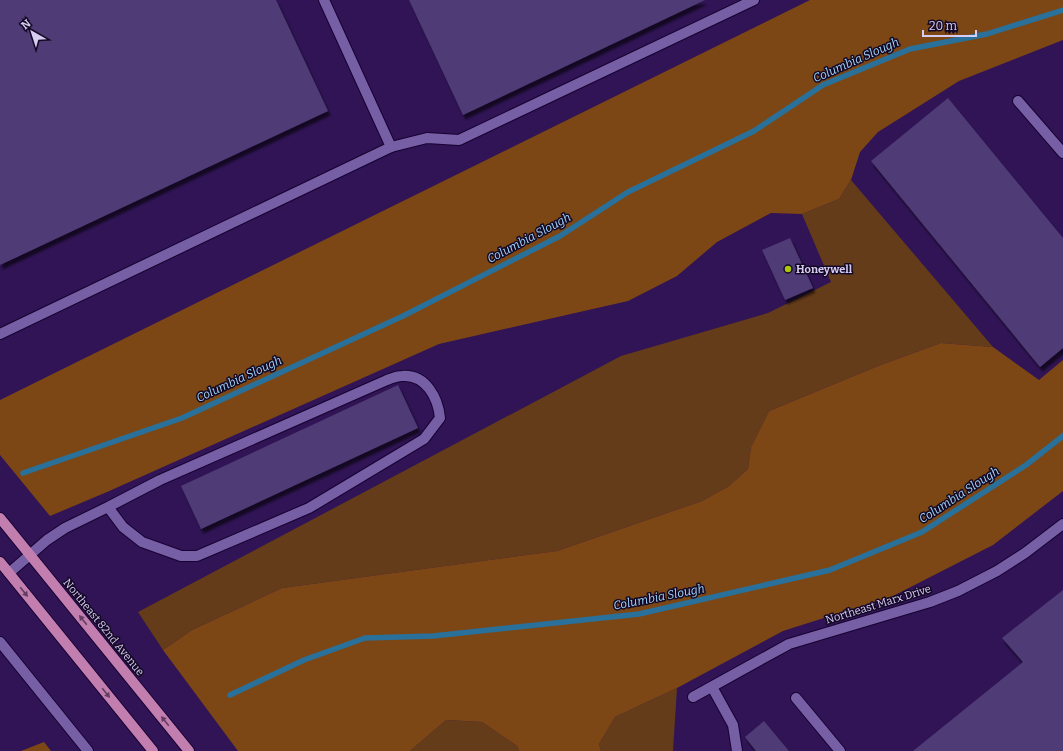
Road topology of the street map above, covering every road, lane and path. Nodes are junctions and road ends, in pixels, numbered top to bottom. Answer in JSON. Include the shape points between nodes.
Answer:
{"nodes":[{"id":1,"x":324,"y":0,"type":"edge"},
{"id":2,"x":754,"y":0,"type":"edge"},
{"id":3,"x":1018,"y":101,"type":"dead end"},
{"id":4,"x":391,"y":147,"type":"junction"},
{"id":5,"x":1063,"y":153,"type":"edge"},
{"id":6,"x":0,"y":334,"type":"edge"},
{"id":7,"x":108,"y":507,"type":"junction"},
{"id":8,"x":0,"y":518,"type":"edge"},
{"id":9,"x":1063,"y":524,"type":"edge"},
{"id":10,"x":30,"y":555,"type":"junction"},
{"id":11,"x":0,"y":562,"type":"edge"},
{"id":12,"x":9,"y":573,"type":"junction"},
{"id":13,"x":1,"y":646,"type":"edge"},
{"id":14,"x":712,"y":687,"type":"junction"},
{"id":15,"x":693,"y":697,"type":"dead end"},
{"id":16,"x":796,"y":698,"type":"dead end"},
{"id":17,"x":88,"y":751,"type":"edge"},
{"id":18,"x":153,"y":751,"type":"edge"},
{"id":19,"x":189,"y":751,"type":"edge"},
{"id":20,"x":737,"y":751,"type":"edge"},
{"id":21,"x":840,"y":751,"type":"edge"}],
"edges":[{"from":1,"to":4,"type":"street"},
{"from":2,"to":4,"type":"street","via":[[460,140],[428,138]]},
{"from":3,"to":5,"type":"street"},
{"from":4,"to":6,"type":"street"},
{"from":7,"to":7,"type":"street","via":[[160,480],[387,380],[402,376],[416,378],[433,394],[439,407],[440,418],[424,439],[309,508],[197,556],[181,556],[142,542],[123,527]]},
{"from":7,"to":10,"type":"street","via":[[64,528]]},
{"from":8,"to":10,"type":"main road","name":"Northeast 82nd Avenue"},
{"from":9,"to":14,"type":"street","name":"Northeast Marx Drive","via":[[1019,557],[958,591],[930,602],[789,644]]},
{"from":10,"to":12,"type":"street"},
{"from":19,"to":10,"type":"main road","name":"Northeast 82nd Avenue","one_way":true},
{"from":11,"to":12,"type":"main road"},
{"from":12,"to":18,"type":"main road","one_way":true},
{"from":13,"to":17,"type":"street"},
{"from":14,"to":15,"type":"street","name":"Northeast Marx Drive"},
{"from":14,"to":20,"type":"street","via":[[733,725]]},
{"from":16,"to":21,"type":"street"}]}
